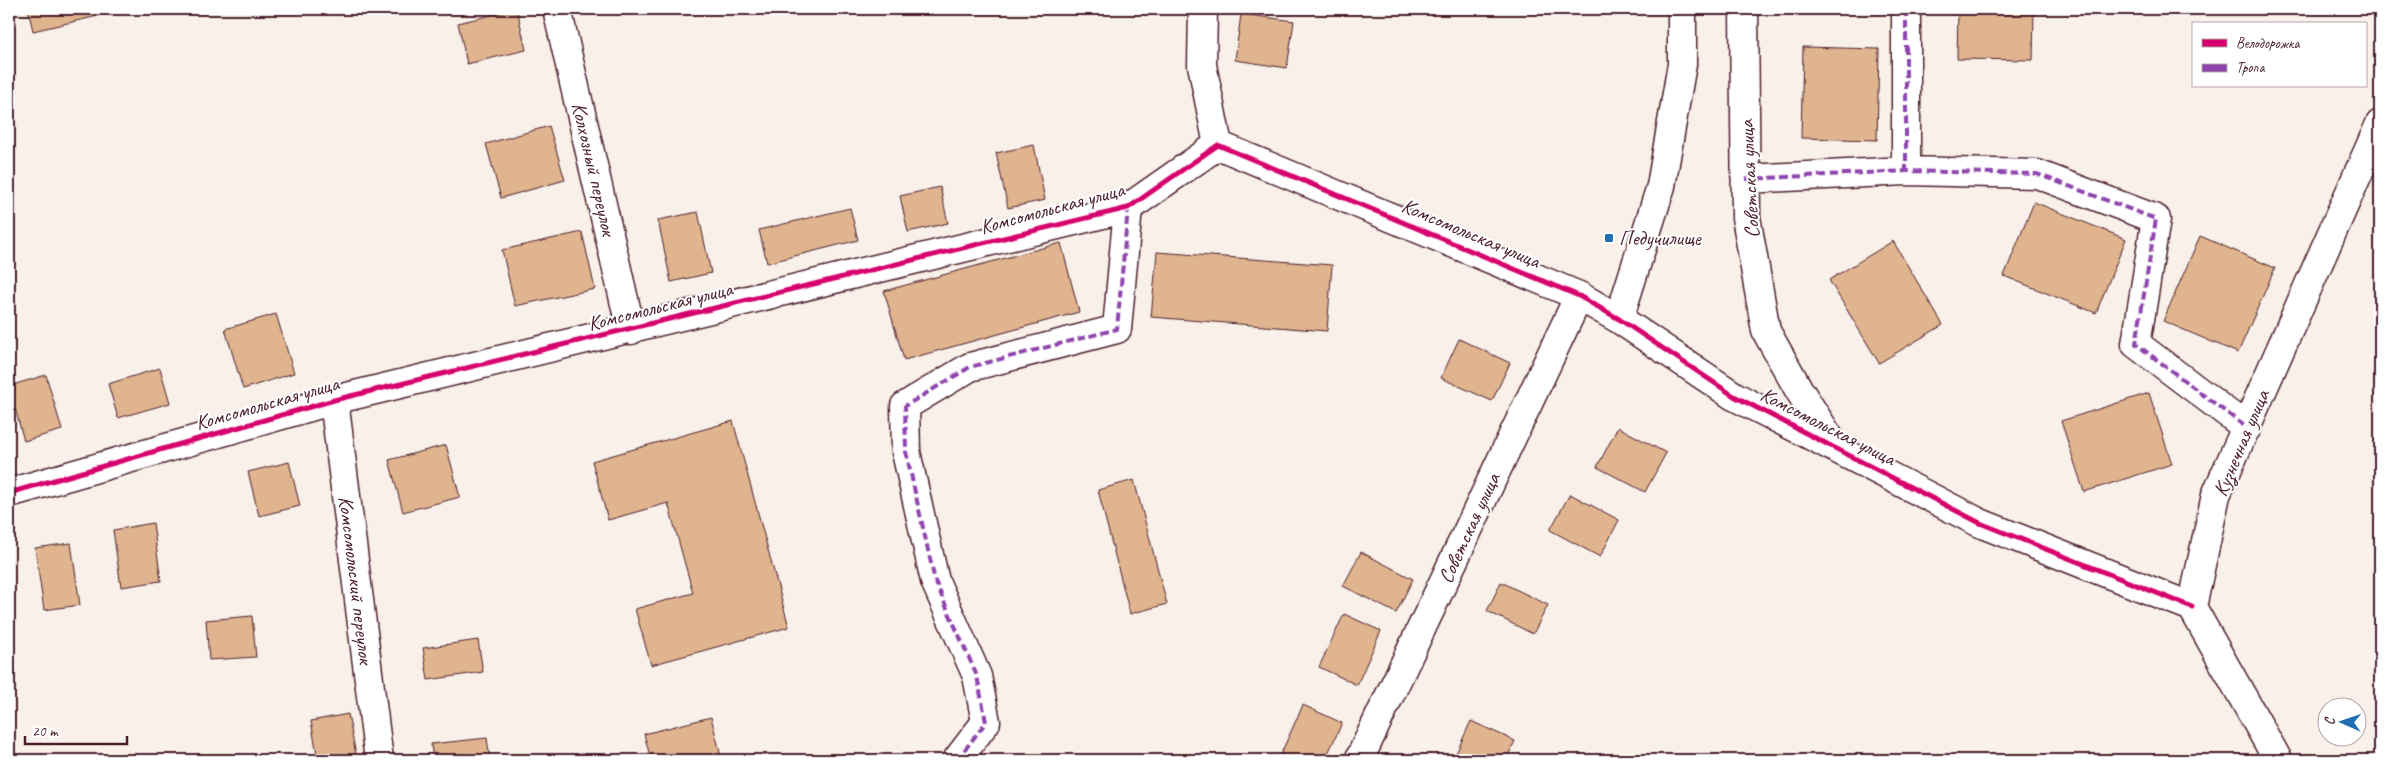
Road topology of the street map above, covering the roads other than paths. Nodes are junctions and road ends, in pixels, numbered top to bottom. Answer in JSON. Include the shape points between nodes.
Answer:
{"nodes":[{"id":1,"x":558,"y":9,"type":"edge"},
{"id":2,"x":1202,"y":9,"type":"edge"},
{"id":3,"x":1682,"y":9,"type":"edge"},
{"id":4,"x":1744,"y":9,"type":"edge"},
{"id":5,"x":1906,"y":9,"type":"edge"},
{"id":6,"x":2380,"y":124,"type":"edge"},
{"id":7,"x":1218,"y":145,"type":"junction"},
{"id":8,"x":1906,"y":171,"type":"junction"},
{"id":9,"x":1746,"y":179,"type":"junction"},
{"id":10,"x":1128,"y":208,"type":"junction"},
{"id":11,"x":1579,"y":296,"type":"junction"},
{"id":12,"x":1619,"y":320,"type":"junction"},
{"id":13,"x":631,"y":330,"type":"junction"},
{"id":14,"x":334,"y":400,"type":"junction"},
{"id":15,"x":2247,"y":428,"type":"junction"},
{"id":16,"x":1836,"y":449,"type":"junction"},
{"id":17,"x":9,"y":493,"type":"edge"},
{"id":18,"x":2192,"y":607,"type":"junction"},
{"id":19,"x":379,"y":760,"type":"edge"},
{"id":20,"x":957,"y":760,"type":"edge"},
{"id":21,"x":1359,"y":760,"type":"edge"},
{"id":22,"x":2278,"y":760,"type":"edge"}],
"edges":[{"from":1,"to":13,"type":"street","name":"Колхозный переулок"},
{"from":2,"to":7,"type":"street","via":[[1202,65]]},
{"from":3,"to":12,"type":"street","via":[[1682,64],[1661,186]]},
{"from":4,"to":9,"type":"street","name":"Советская улица"},
{"from":5,"to":8,"type":"street"},
{"from":6,"to":15,"type":"street","name":"Кузнечная улица"},
{"from":7,"to":10,"type":"street","name":"Комсомольская улица"},
{"from":7,"to":11,"type":"street","name":"Комсомольская улица"},
{"from":8,"to":9,"type":"street"},
{"from":8,"to":15,"type":"street","via":[[2037,174],[2156,219],[2136,344]]},
{"from":9,"to":16,"type":"street","name":"Советская улица","via":[[1746,217],[1766,332]]},
{"from":10,"to":13,"type":"street","name":"Комсомольская улица"},
{"from":10,"to":20,"type":"street","via":[[1117,329],[970,367],[905,406],[906,452],[935,580],[977,676],[986,722]]},
{"from":11,"to":12,"type":"street","name":"Комсомольская улица"},
{"from":11,"to":21,"type":"street","name":"Советская улица"},
{"from":12,"to":16,"type":"street","name":"Комсомольская улица","via":[[1734,396]]},
{"from":13,"to":14,"type":"street","name":"Комсомольская улица"},
{"from":14,"to":17,"type":"street","name":"Комсомольская улица"},
{"from":14,"to":19,"type":"street","name":"Комсомольский переулок"},
{"from":15,"to":18,"type":"street","name":"Кузнечная улица","via":[[2216,495]]},
{"from":16,"to":18,"type":"street","name":"Комсомольская улица","via":[[1980,523]]},
{"from":18,"to":22,"type":"street"}]}
